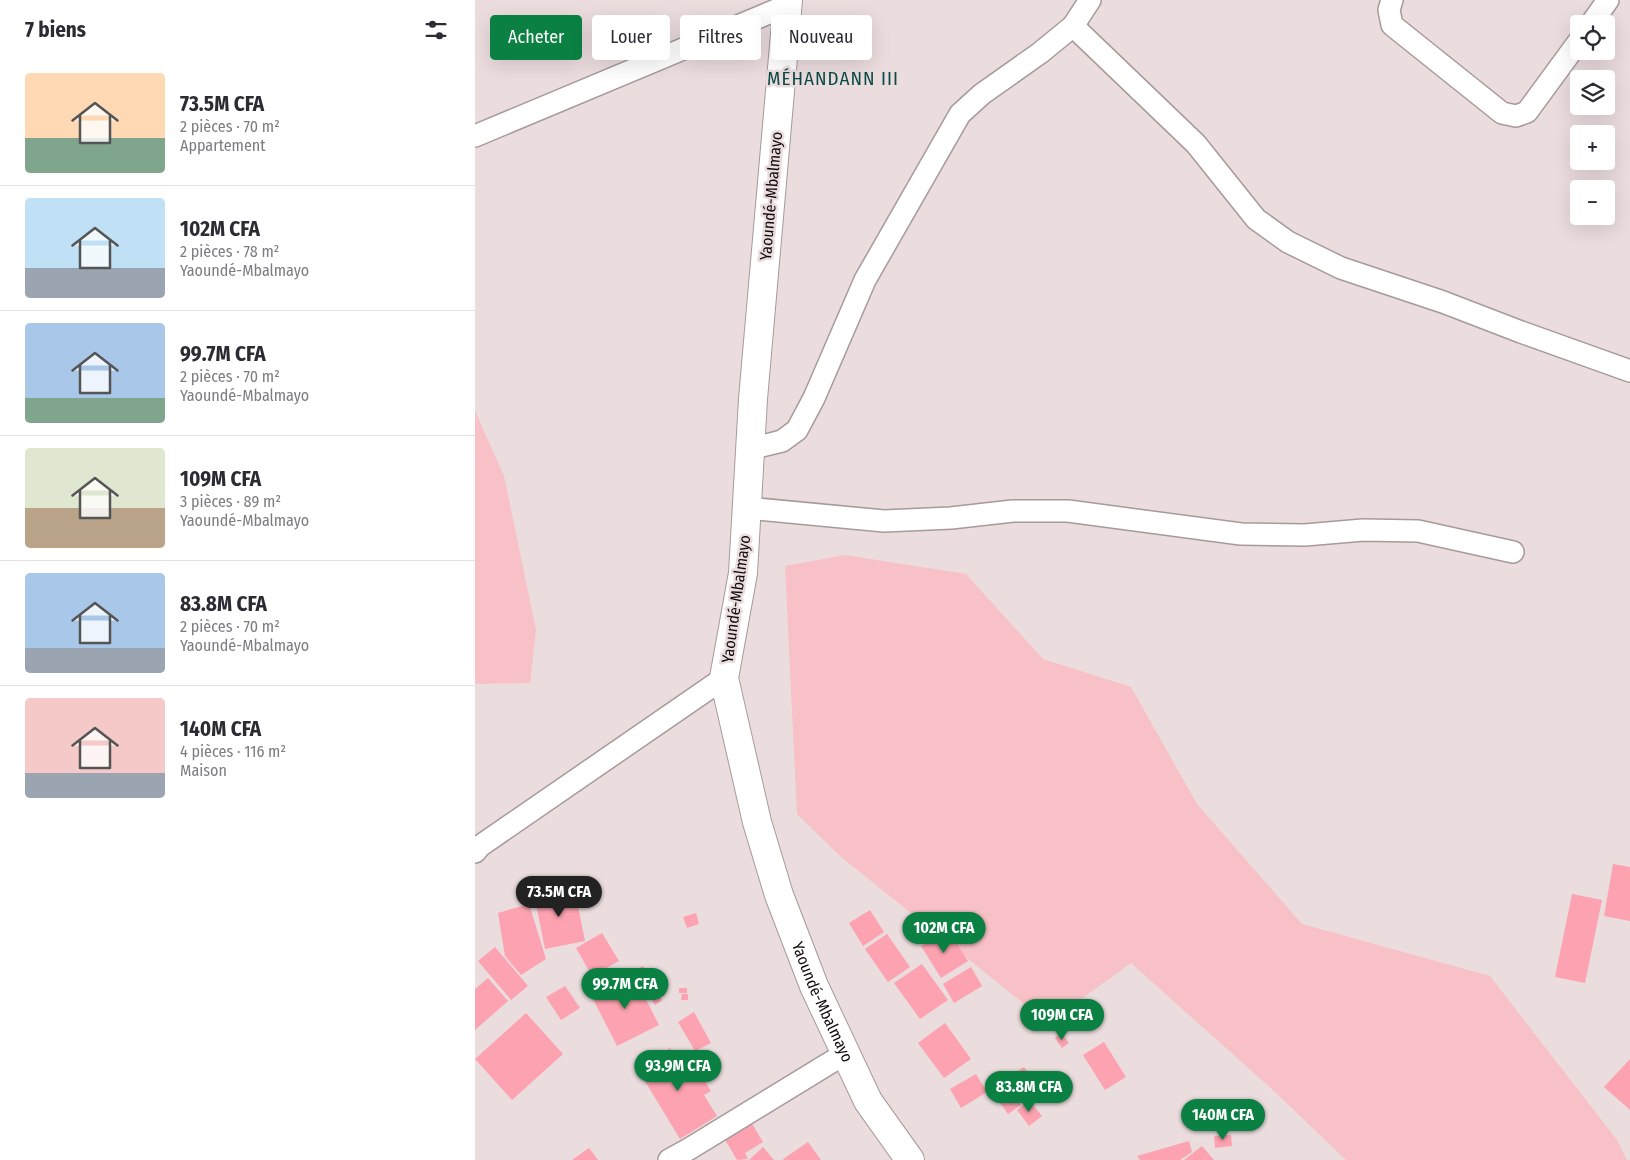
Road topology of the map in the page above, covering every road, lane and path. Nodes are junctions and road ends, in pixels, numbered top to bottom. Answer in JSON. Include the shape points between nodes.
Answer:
{"nodes":[{"id":1,"x":1089,"y":0,"type":"edge"},
{"id":2,"x":1392,"y":0,"type":"edge"},
{"id":3,"x":1608,"y":0,"type":"edge"},
{"id":4,"x":788,"y":3,"type":"edge"},
{"id":5,"x":1597,"y":15,"type":"edge"},
{"id":6,"x":1073,"y":26,"type":"junction"},
{"id":7,"x":1570,"y":53,"type":"edge"},
{"id":8,"x":475,"y":136,"type":"edge"},
{"id":9,"x":1630,"y":371,"type":"edge"},
{"id":10,"x":750,"y":449,"type":"junction"},
{"id":11,"x":747,"y":508,"type":"junction"},
{"id":12,"x":1513,"y":552,"type":"dead end"},
{"id":13,"x":724,"y":678,"type":"junction"},
{"id":14,"x":475,"y":852,"type":"edge"},
{"id":15,"x":846,"y":1053,"type":"junction"},
{"id":16,"x":669,"y":1160,"type":"edge"},
{"id":17,"x":910,"y":1160,"type":"edge"}],
"edges":[{"from":1,"to":6,"type":"street"},
{"from":2,"to":7,"type":"street","via":[[1389,10],[1392,25],[1502,114],[1515,116],[1527,112]]},
{"from":3,"to":5,"type":"street"},
{"from":4,"to":8,"type":"street"},
{"from":4,"to":10,"type":"highway","name":"Yaoundé-Mbalmayo"},
{"from":6,"to":9,"type":"street","via":[[1196,144],[1256,219],[1288,242],[1341,268]]},
{"from":6,"to":10,"type":"street","via":[[960,114],[865,280],[797,430],[781,441]]},
{"from":10,"to":11,"type":"highway","name":"Yaoundé-Mbalmayo"},
{"from":11,"to":12,"type":"street","via":[[884,521],[1013,511],[1068,511],[1241,534],[1417,531]]},
{"from":11,"to":13,"type":"highway","name":"Yaoundé-Mbalmayo","via":[[743,573]]},
{"from":13,"to":14,"type":"street"},
{"from":13,"to":15,"type":"highway","name":"Yaoundé-Mbalmayo","via":[[757,822],[779,895],[814,986]]},
{"from":15,"to":16,"type":"street"},
{"from":15,"to":17,"type":"highway","name":"Yaoundé-Mbalmayo","via":[[868,1101]]}]}
